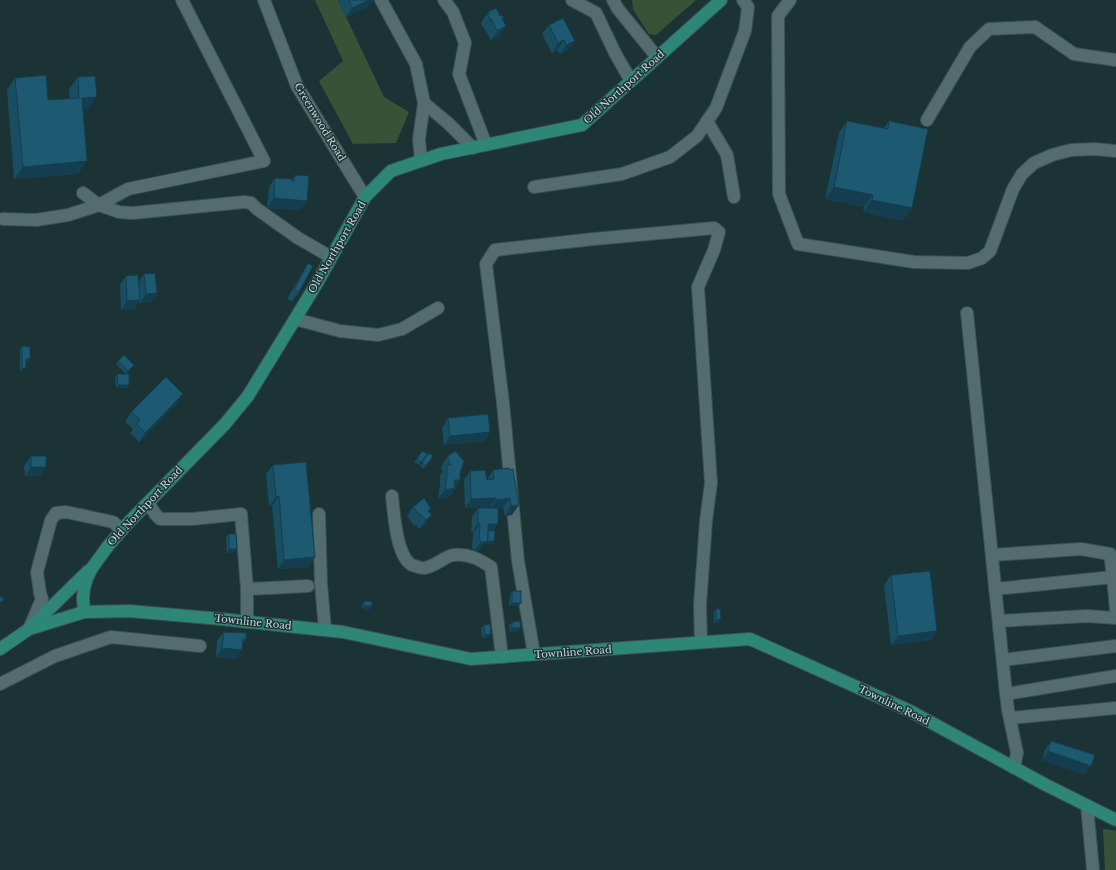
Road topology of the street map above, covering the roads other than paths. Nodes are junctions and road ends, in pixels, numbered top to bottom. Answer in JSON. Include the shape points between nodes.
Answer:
{"nodes":[{"id":1,"x":182,"y":0,"type":"edge"},
{"id":2,"x":264,"y":0,"type":"edge"},
{"id":3,"x":381,"y":0,"type":"edge"},
{"id":4,"x":444,"y":0,"type":"edge"},
{"id":5,"x":572,"y":0,"type":"edge"},
{"id":6,"x":613,"y":0,"type":"edge"},
{"id":7,"x":721,"y":0,"type":"edge"},
{"id":8,"x":743,"y":0,"type":"edge"},
{"id":9,"x":790,"y":0,"type":"edge"},
{"id":10,"x":657,"y":57,"type":"junction"},
{"id":11,"x":1116,"y":60,"type":"edge"},
{"id":12,"x":632,"y":81,"type":"junction"},
{"id":13,"x":424,"y":103,"type":"junction"},
{"id":14,"x":927,"y":120,"type":"dead end"},
{"id":15,"x":707,"y":121,"type":"junction"},
{"id":16,"x":486,"y":145,"type":"junction"},
{"id":17,"x":473,"y":148,"type":"junction"},
{"id":18,"x":1116,"y":151,"type":"edge"},
{"id":19,"x":421,"y":161,"type":"junction"},
{"id":20,"x":534,"y":187,"type":"dead end"},
{"id":21,"x":83,"y":193,"type":"dead end"},
{"id":22,"x":365,"y":197,"type":"junction"},
{"id":23,"x":734,"y":197,"type":"dead end"},
{"id":24,"x":99,"y":205,"type":"junction"},
{"id":25,"x":3,"y":219,"type":"dead end"},
{"id":26,"x":330,"y":257,"type":"junction"},
{"id":27,"x":438,"y":308,"type":"dead end"},
{"id":28,"x":968,"y":313,"type":"dead end"},
{"id":29,"x":295,"y":319,"type":"junction"},
{"id":30,"x":392,"y":496,"type":"dead end"},
{"id":31,"x":148,"y":503,"type":"junction"},
{"id":32,"x":319,"y":514,"type":"dead end"},
{"id":33,"x":122,"y":530,"type":"junction"},
{"id":34,"x":992,"y":555,"type":"junction"},
{"id":35,"x":92,"y":568,"type":"junction"},
{"id":36,"x":1114,"y":576,"type":"junction"},
{"id":37,"x":308,"y":586,"type":"dead end"},
{"id":38,"x":247,"y":589,"type":"junction"},
{"id":39,"x":996,"y":589,"type":"junction"},
{"id":40,"x":1116,"y":610,"type":"edge"},
{"id":41,"x":84,"y":612,"type":"junction"},
{"id":42,"x":1116,"y":618,"type":"edge"},
{"id":43,"x":999,"y":621,"type":"junction"},
{"id":44,"x":247,"y":622,"type":"junction"},
{"id":45,"x":29,"y":629,"type":"junction"},
{"id":46,"x":325,"y":630,"type":"junction"},
{"id":47,"x":701,"y":642,"type":"junction"},
{"id":48,"x":200,"y":646,"type":"dead end"},
{"id":49,"x":1116,"y":646,"type":"edge"},
{"id":50,"x":0,"y":649,"type":"edge"},
{"id":51,"x":534,"y":654,"type":"junction"},
{"id":52,"x":502,"y":657,"type":"junction"},
{"id":53,"x":1003,"y":660,"type":"junction"},
{"id":54,"x":1116,"y":676,"type":"edge"},
{"id":55,"x":0,"y":684,"type":"edge"},
{"id":56,"x":1006,"y":694,"type":"junction"},
{"id":57,"x":1116,"y":708,"type":"edge"},
{"id":58,"x":1010,"y":718,"type":"junction"},
{"id":59,"x":1014,"y":768,"type":"junction"},
{"id":60,"x":1087,"y":806,"type":"junction"},
{"id":61,"x":1116,"y":820,"type":"edge"},
{"id":62,"x":1093,"y":870,"type":"edge"}],
"edges":[{"from":1,"to":24,"type":"street","via":[[264,161],[128,189]]},
{"from":2,"to":22,"type":"street","name":"Greenwood Road","via":[[297,86]]},
{"from":3,"to":13,"type":"street","via":[[416,64]]},
{"from":4,"to":16,"type":"street","via":[[453,12],[465,43],[459,74]]},
{"from":5,"to":12,"type":"street","via":[[596,13]]},
{"from":6,"to":10,"type":"street","via":[[618,10]]},
{"from":7,"to":10,"type":"main road","name":"Old Northport Road"},
{"from":8,"to":15,"type":"street","via":[[748,7],[745,31],[716,108]]},
{"from":9,"to":18,"type":"street","via":[[778,16],[780,194],[798,244],[914,262],[968,263],[982,258],[990,251],[1013,189],[1022,174],[1034,163],[1071,150]]},
{"from":10,"to":12,"type":"main road","name":"Old Northport Road"},
{"from":11,"to":14,"type":"street","via":[[1074,54],[1035,26],[989,29],[970,48]]},
{"from":12,"to":16,"type":"main road","name":"Old Northport Road","via":[[582,125]]},
{"from":13,"to":17,"type":"street"},
{"from":13,"to":19,"type":"street","via":[[419,139]]},
{"from":15,"to":20,"type":"street","via":[[697,136],[670,157],[622,174]]},
{"from":15,"to":23,"type":"street","via":[[727,155]]},
{"from":16,"to":17,"type":"main road","name":"Old Northport Road"},
{"from":17,"to":19,"type":"main road","name":"Old Northport Road"},
{"from":19,"to":22,"type":"main road","name":"Old Northport Road","via":[[391,171]]},
{"from":21,"to":24,"type":"street"},
{"from":22,"to":26,"type":"main road","name":"Old Northport Road"},
{"from":24,"to":25,"type":"street","via":[[68,215],[36,220]]},
{"from":24,"to":26,"type":"street","via":[[119,212],[133,213],[251,203],[298,238]]},
{"from":26,"to":29,"type":"main road","name":"Old Northport Road"},
{"from":27,"to":29,"type":"street","via":[[402,329],[378,335],[340,331]]},
{"from":28,"to":34,"type":"street"},
{"from":29,"to":31,"type":"main road","name":"Old Northport Road","via":[[248,396],[225,424]]},
{"from":30,"to":52,"type":"street","via":[[399,543],[411,565],[423,568],[436,565],[453,554],[470,556],[491,567]]},
{"from":31,"to":33,"type":"main road","name":"Old Northport Road"},
{"from":31,"to":38,"type":"street","via":[[160,519],[241,514]]},
{"from":32,"to":46,"type":"street"},
{"from":33,"to":35,"type":"main road","name":"Old Northport Road"},
{"from":33,"to":45,"type":"street","via":[[113,522],[66,512],[56,513],[51,520],[37,572],[42,599]]},
{"from":34,"to":36,"type":"street","via":[[1081,549],[1110,554]]},
{"from":34,"to":39,"type":"street"},
{"from":35,"to":41,"type":"main road","name":"Old Northport Road","via":[[84,588]]},
{"from":35,"to":45,"type":"main road","name":"Old Northport Road"},
{"from":36,"to":39,"type":"street"},
{"from":36,"to":40,"type":"street"},
{"from":37,"to":38,"type":"street"},
{"from":38,"to":44,"type":"street"},
{"from":39,"to":43,"type":"street"},
{"from":41,"to":44,"type":"main road","name":"Townline Road","via":[[129,611]]},
{"from":41,"to":45,"type":"main road","name":"Townline Road"},
{"from":42,"to":43,"type":"street","via":[[1087,616]]},
{"from":43,"to":53,"type":"street"},
{"from":44,"to":46,"type":"main road","name":"Townline Road"},
{"from":45,"to":50,"type":"main road","name":"Townline Road"},
{"from":46,"to":52,"type":"main road","name":"Townline Road","via":[[471,659]]},
{"from":47,"to":51,"type":"main road","name":"Townline Road"},
{"from":47,"to":51,"type":"street","via":[[700,605],[711,483],[698,287],[719,232],[714,228],[495,250],[486,264],[503,403],[518,561]]},
{"from":47,"to":59,"type":"main road","name":"Townline Road","via":[[750,639],[910,711]]},
{"from":48,"to":55,"type":"street","via":[[111,637],[55,656]]},
{"from":49,"to":53,"type":"street"},
{"from":51,"to":52,"type":"main road","name":"Townline Road"},
{"from":53,"to":56,"type":"street"},
{"from":54,"to":56,"type":"street"},
{"from":56,"to":58,"type":"street"},
{"from":57,"to":58,"type":"street"},
{"from":58,"to":59,"type":"street","via":[[1017,753]]},
{"from":59,"to":60,"type":"main road","name":"Townline Road"},
{"from":60,"to":61,"type":"main road","name":"Townline Road"},
{"from":60,"to":62,"type":"street"}]}
